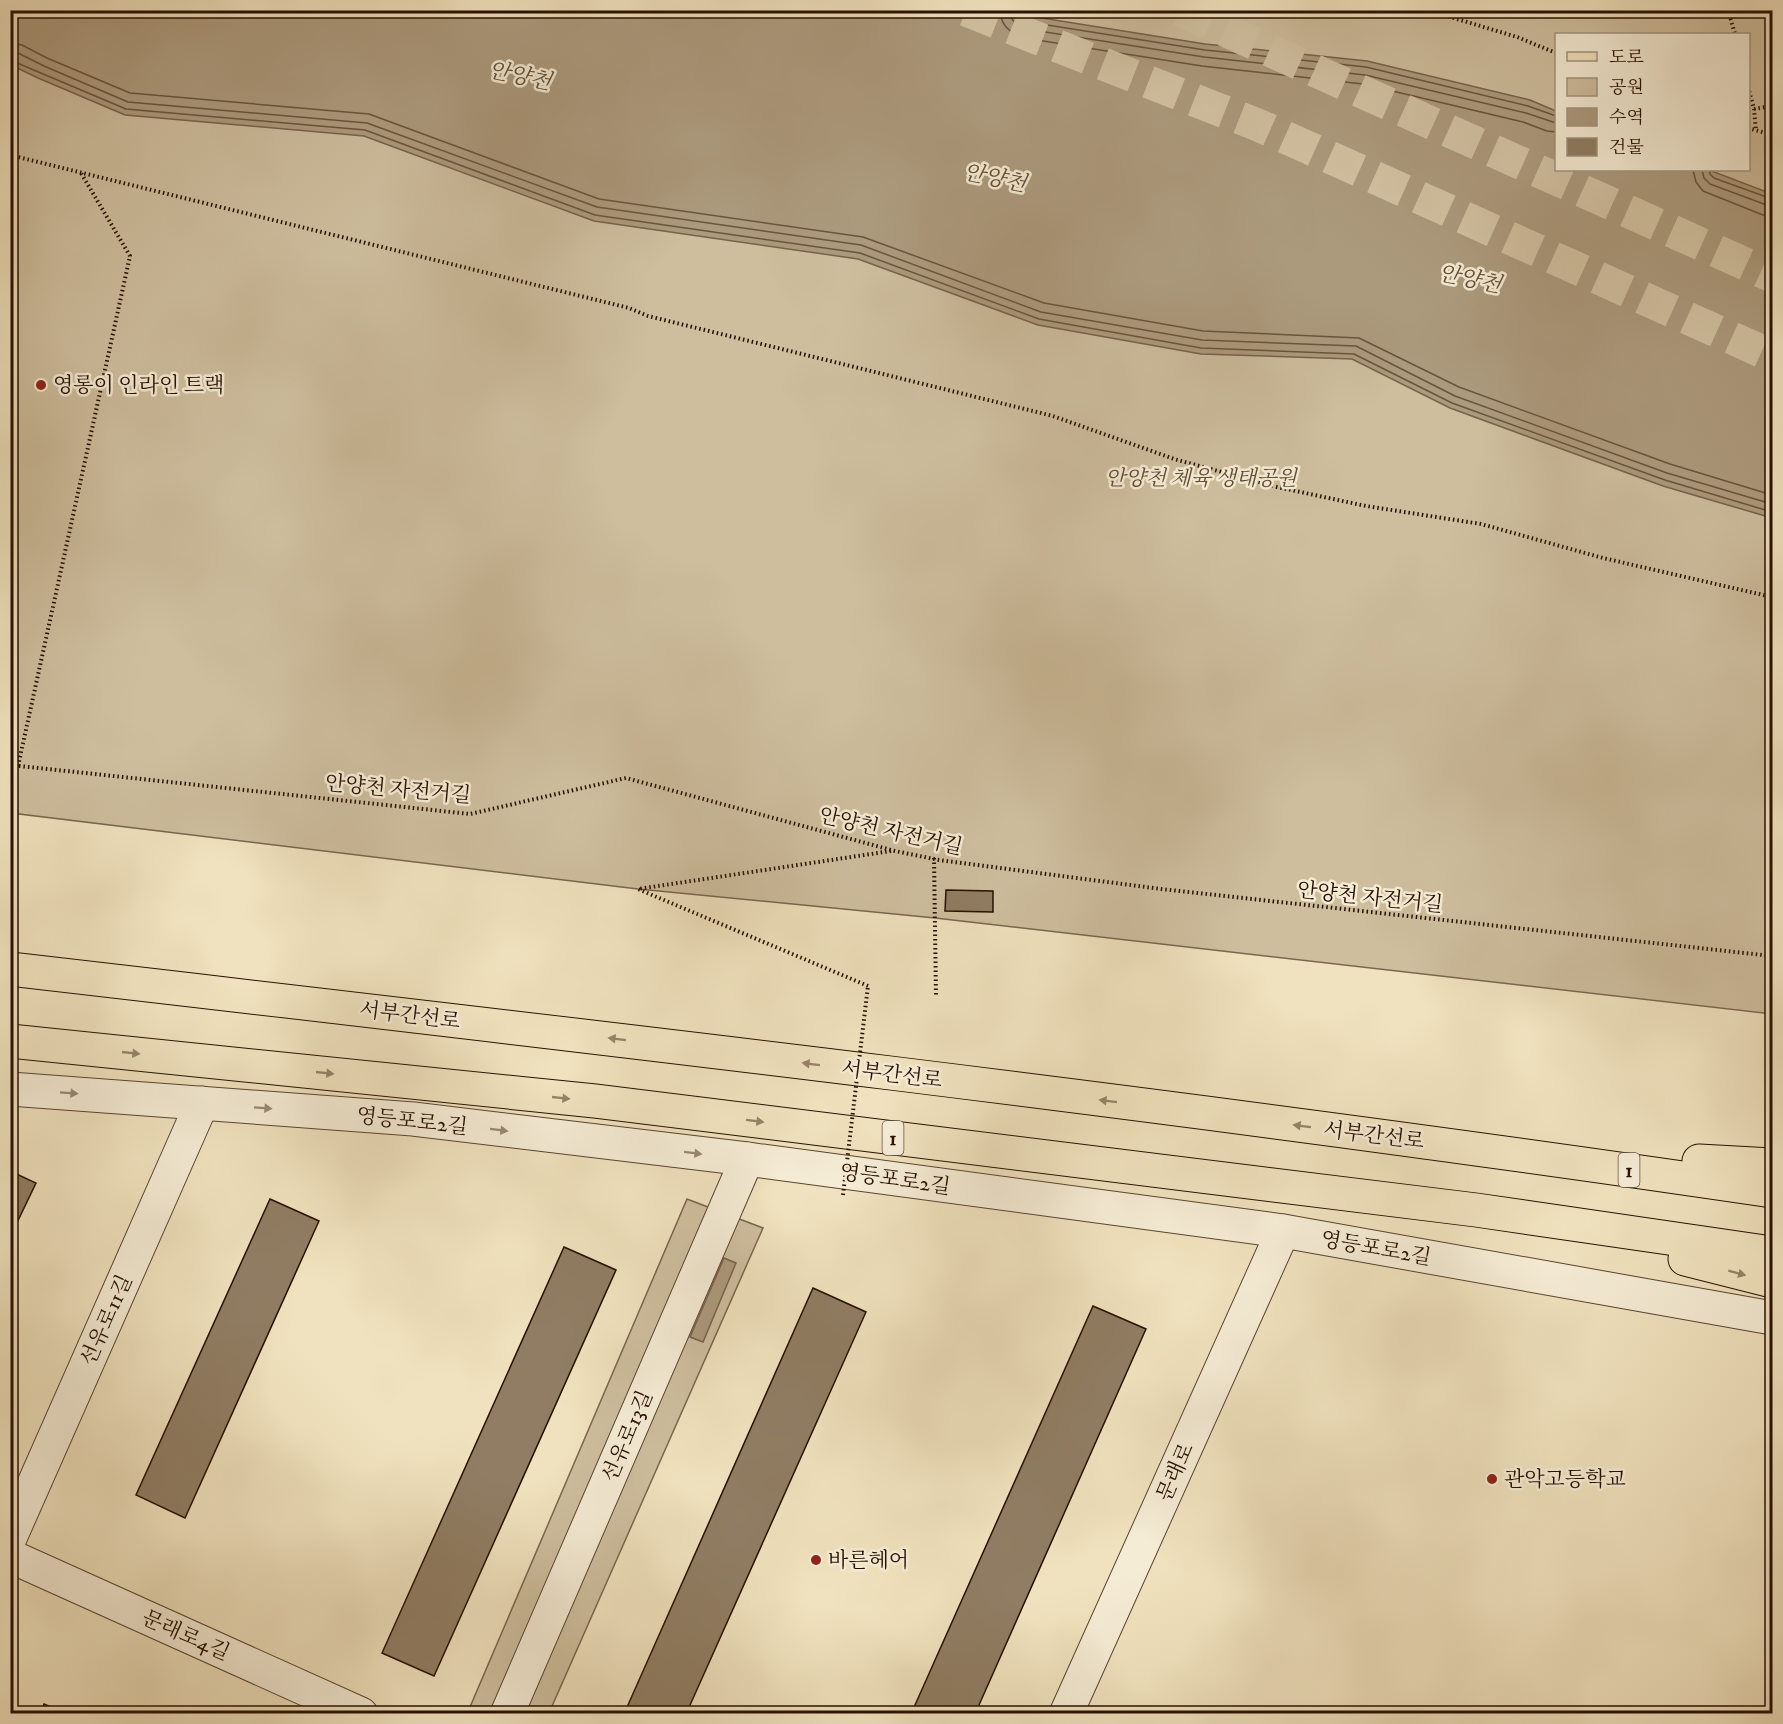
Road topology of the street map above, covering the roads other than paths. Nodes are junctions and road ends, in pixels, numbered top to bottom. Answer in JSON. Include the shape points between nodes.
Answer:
{"nodes":[{"id":1,"x":10,"y":969,"type":"edge"},
{"id":2,"x":10,"y":1041,"type":"edge"},
{"id":3,"x":10,"y":1089,"type":"edge"},
{"id":4,"x":202,"y":1103,"type":"junction"},
{"id":5,"x":1485,"y":1149,"type":"junction"},
{"id":6,"x":747,"y":1159,"type":"junction"},
{"id":7,"x":1773,"y":1165,"type":"edge"},
{"id":8,"x":1773,"y":1191,"type":"edge"},
{"id":9,"x":1476,"y":1210,"type":"junction"},
{"id":10,"x":1283,"y":1231,"type":"junction"},
{"id":11,"x":1773,"y":1253,"type":"edge"},
{"id":12,"x":1773,"y":1281,"type":"edge"},
{"id":13,"x":1773,"y":1318,"type":"edge"},
{"id":14,"x":10,"y":1538,"type":"edge"},
{"id":15,"x":10,"y":1556,"type":"edge"},
{"id":16,"x":361,"y":1713,"type":"edge"},
{"id":17,"x":507,"y":1713,"type":"edge"},
{"id":18,"x":1066,"y":1713,"type":"edge"}],
"edges":[{"from":5,"to":1,"type":"main road","name":"서부간선로","number":"1","one_way":true,"via":[[607,1038]]},
{"from":2,"to":9,"type":"main road","number":"1","one_way":true,"via":[[595,1101]]},
{"from":3,"to":4,"type":"street","name":"영등포로2길","one_way":true},
{"from":4,"to":6,"type":"street","name":"영등포로2길","one_way":true,"via":[[413,1119]]},
{"from":4,"to":14,"type":"street","name":"선유로11길"},
{"from":5,"to":7,"type":"main road"},
{"from":5,"to":8,"type":"main road","name":"서부간선로","number":"1"},
{"from":6,"to":10,"type":"street","name":"영등포로2길"},
{"from":6,"to":17,"type":"street","name":"선유로13길"},
{"from":9,"to":11,"type":"main road","number":"1"},
{"from":9,"to":12,"type":"main road","one_way":true},
{"from":10,"to":13,"type":"street","name":"영등포로2길"},
{"from":10,"to":18,"type":"street","name":"문래로"},
{"from":15,"to":16,"type":"street","name":"문래로4길"}]}
